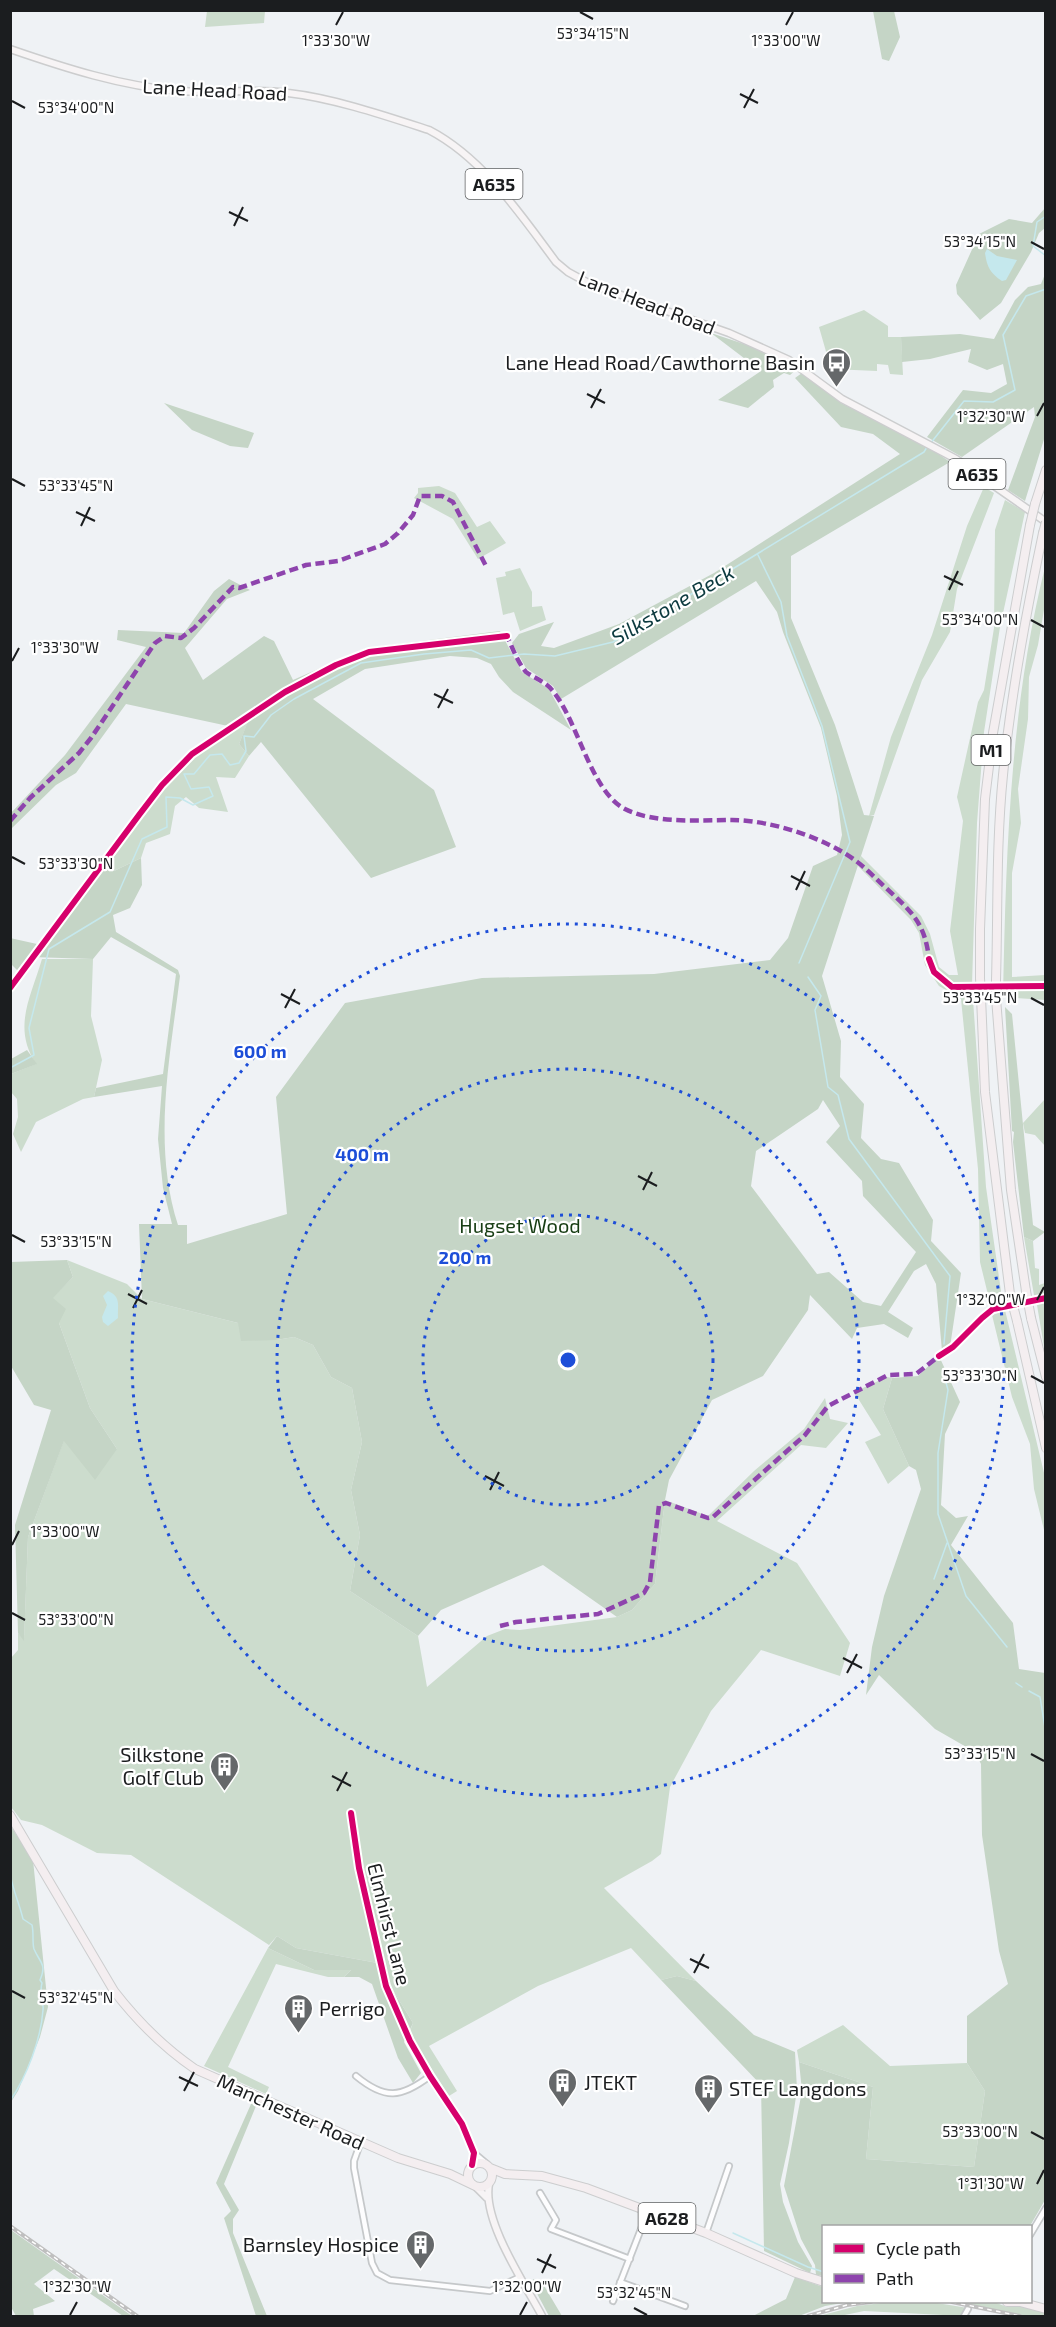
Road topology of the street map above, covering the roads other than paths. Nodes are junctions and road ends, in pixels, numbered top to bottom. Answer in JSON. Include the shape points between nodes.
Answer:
{"nodes":[{"id":1,"x":10,"y":49,"type":"edge"},
{"id":2,"x":1046,"y":470,"type":"edge"},
{"id":3,"x":1046,"y":522,"type":"edge"},
{"id":4,"x":929,"y":960,"type":"dead end"},
{"id":5,"x":1046,"y":986,"type":"edge"},
{"id":6,"x":1046,"y":1299,"type":"edge"},
{"id":7,"x":939,"y":1356,"type":"dead end"},
{"id":8,"x":1046,"y":1377,"type":"edge"},
{"id":9,"x":1046,"y":1448,"type":"edge"},
{"id":10,"x":351,"y":1813,"type":"dead end"},
{"id":11,"x":10,"y":1815,"type":"edge"},
{"id":12,"x":356,"y":2076,"type":"dead end"},
{"id":13,"x":430,"y":2076,"type":"junction"},
{"id":14,"x":361,"y":2141,"type":"junction"},
{"id":15,"x":474,"y":2153,"type":"junction"},
{"id":16,"x":471,"y":2166,"type":"junction"},
{"id":17,"x":489,"y":2166,"type":"junction"},
{"id":18,"x":729,"y":2166,"type":"dead end"},
{"id":19,"x":450,"y":2174,"type":"junction"},
{"id":20,"x":505,"y":2174,"type":"junction"},
{"id":21,"x":490,"y":2183,"type":"junction"},
{"id":22,"x":474,"y":2186,"type":"junction"},
{"id":23,"x":540,"y":2193,"type":"dead end"},
{"id":24,"x":487,"y":2198,"type":"junction"},
{"id":25,"x":1046,"y":2208,"type":"edge"},
{"id":26,"x":648,"y":2210,"type":"junction"},
{"id":27,"x":1032,"y":2232,"type":"edge"},
{"id":28,"x":706,"y":2233,"type":"junction"},
{"id":29,"x":630,"y":2259,"type":"junction"},
{"id":30,"x":520,"y":2277,"type":"junction"},
{"id":31,"x":822,"y":2281,"type":"edge"},
{"id":32,"x":621,"y":2282,"type":"junction"},
{"id":33,"x":613,"y":2301,"type":"dead end"},
{"id":34,"x":1026,"y":2303,"type":"edge"},
{"id":35,"x":685,"y":2306,"type":"dead end"},
{"id":36,"x":968,"y":2309,"type":"dead end"},
{"id":37,"x":1046,"y":2309,"type":"edge"},
{"id":38,"x":542,"y":2316,"type":"edge"},
{"id":39,"x":964,"y":2316,"type":"edge"}],
"edges":[{"from":1,"to":3,"type":"main road","name":"Lane Head Road","number":"A635","via":[[139,86],[178,91],[300,94],[429,130],[448,141],[495,185],[568,272],[590,284],[760,345],[802,368],[842,399],[956,459]]},
{"from":2,"to":9,"type":"highway","number":"M1","bridge":true,"via":[[1030,525],[994,722],[986,788],[980,929],[985,1092],[1010,1294]]},
{"from":3,"to":8,"type":"highway","number":"M1","bridge":true,"via":[[1017,670],[1003,776],[996,980],[1011,1190],[1031,1318]]},
{"from":4,"to":5,"type":"street","via":[[934,972],[952,987]]},
{"from":6,"to":7,"type":"street","via":[[993,1309]]},
{"from":10,"to":13,"type":"street","name":"Elmhirst Lane","via":[[383,1974],[410,2041]]},
{"from":11,"to":14,"type":"highway","name":"Manchester Road","via":[[114,1991],[152,2035],[195,2069]]},
{"from":12,"to":13,"type":"street","via":[[380,2092],[393,2094],[403,2093]]},
{"from":13,"to":15,"type":"street","name":"Elmhirst Lane","via":[[462,2124]]},
{"from":14,"to":19,"type":"highway","name":"Manchester Road","via":[[405,2161]]},
{"from":14,"to":30,"type":"street","via":[[354,2168],[372,2263],[380,2276],[490,2290]]},
{"from":15,"to":16,"type":"street"},
{"from":15,"to":17,"type":"street","name":"Elmhirst Lane"},
{"from":16,"to":17,"type":"highway","number":"A628"},
{"from":16,"to":19,"type":"highway","number":"A628"},
{"from":16,"to":22,"type":"highway","via":[[468,2176]]},
{"from":17,"to":20,"type":"highway","number":"A628"},
{"from":17,"to":21,"type":"highway","name":"Manchester Road","via":[[493,2173]]},
{"from":18,"to":28,"type":"street"},
{"from":19,"to":22,"type":"highway","name":"Manchester Road"},
{"from":20,"to":21,"type":"highway","number":"A628"},
{"from":20,"to":26,"type":"highway","number":"A628","via":[[562,2180]]},
{"from":21,"to":22,"type":"highway","number":"A628","via":[[483,2188]]},
{"from":21,"to":24,"type":"main road","name":"Manchester Road"},
{"from":22,"to":24,"type":"main road","name":"Manchester Road"},
{"from":23,"to":29,"type":"street","via":[[556,2220],[551,2229]]},
{"from":24,"to":30,"type":"main road","name":"Manchester Road"},
{"from":25,"to":27,"type":"street"},
{"from":26,"to":28,"type":"highway","number":"A628"},
{"from":26,"to":29,"type":"street"},
{"from":28,"to":31,"type":"highway","number":"A628"},
{"from":29,"to":32,"type":"street"},
{"from":30,"to":38,"type":"main road","name":"Manchester Road"},
{"from":32,"to":33,"type":"street"},
{"from":32,"to":35,"type":"street"},
{"from":34,"to":37,"type":"highway"},
{"from":36,"to":39,"type":"street"}]}
